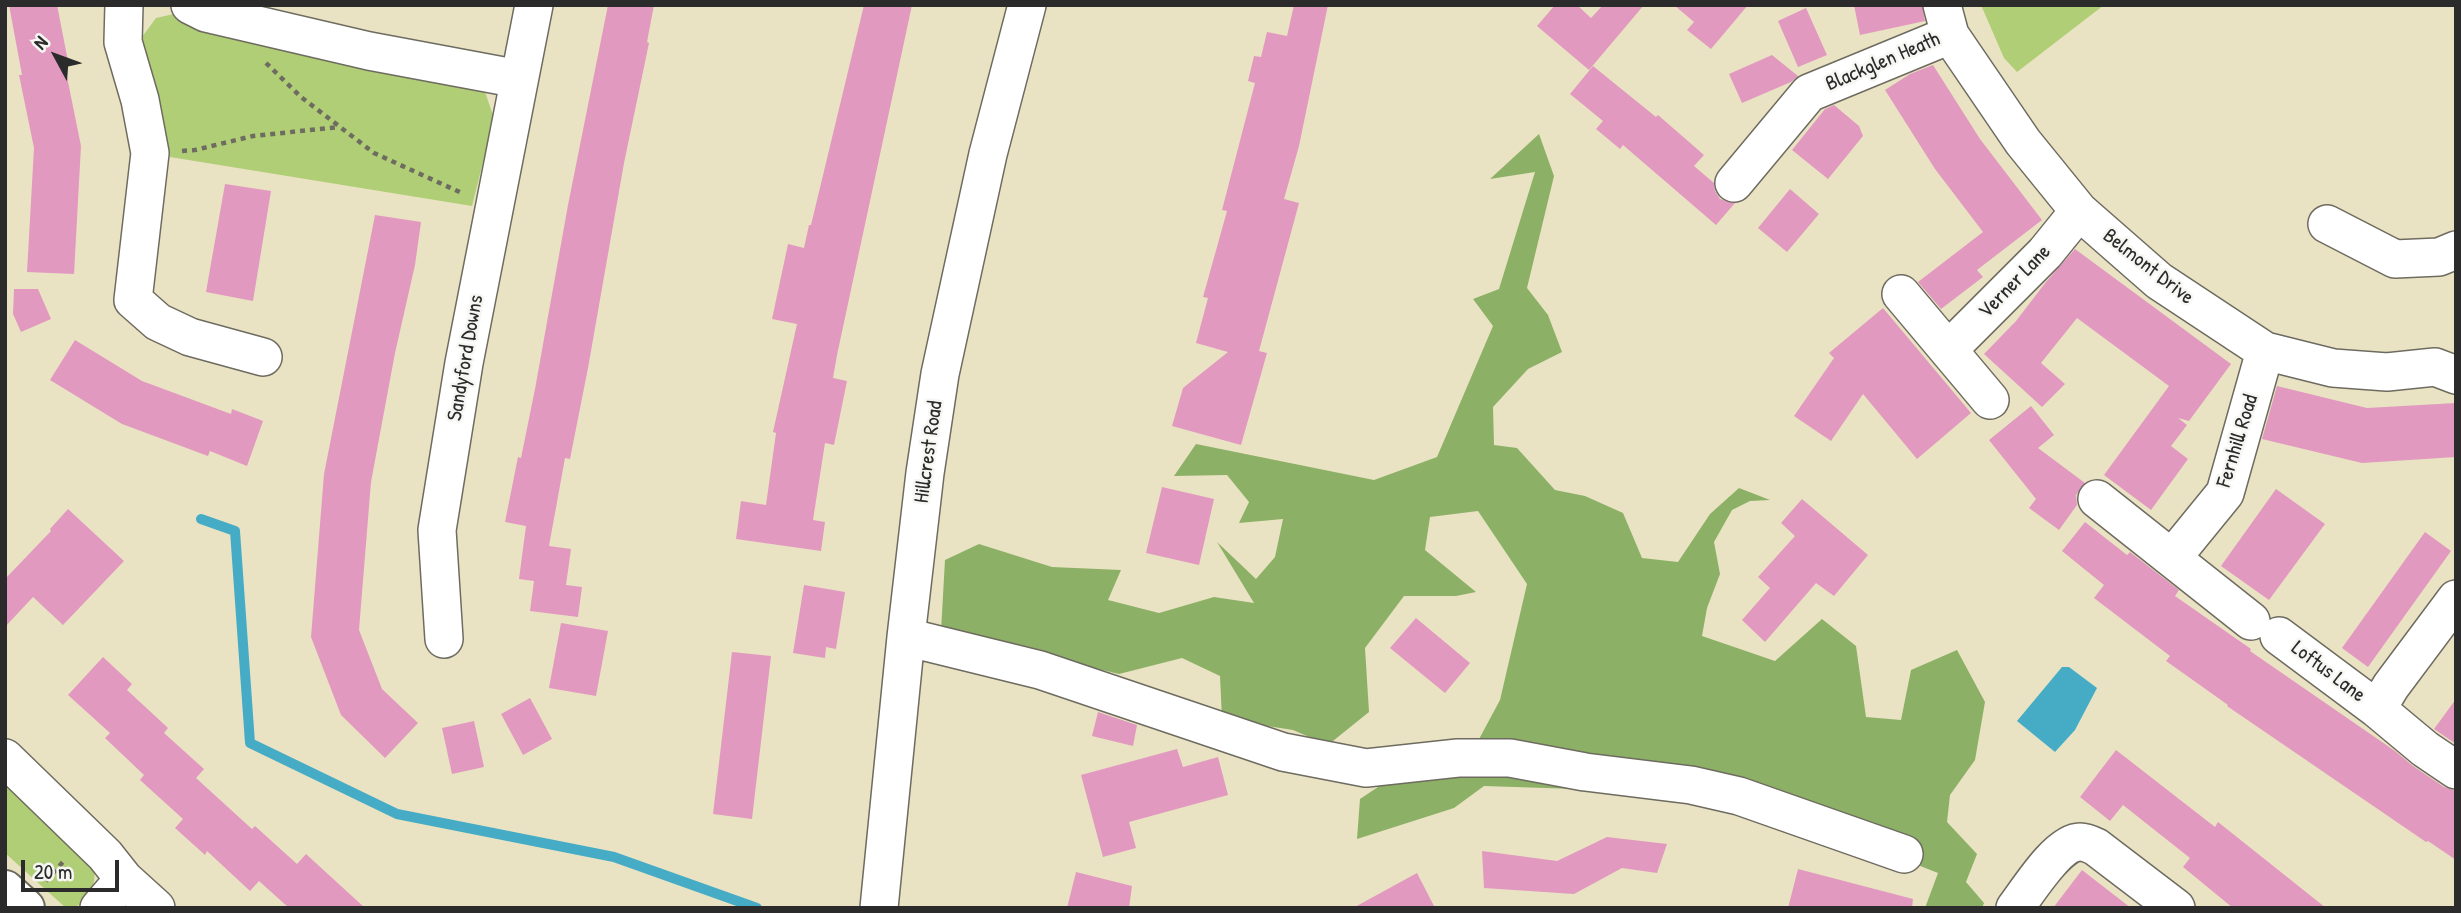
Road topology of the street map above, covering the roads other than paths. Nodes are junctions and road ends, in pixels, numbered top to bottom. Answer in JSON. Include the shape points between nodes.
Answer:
{"nodes":[{"id":1,"x":124,"y":5,"type":"edge"},
{"id":2,"x":190,"y":5,"type":"edge"},
{"id":3,"x":534,"y":5,"type":"edge"},
{"id":4,"x":1027,"y":5,"type":"edge"},
{"id":5,"x":1946,"y":20,"type":"edge"},
{"id":6,"x":519,"y":79,"type":"junction"},
{"id":7,"x":1734,"y":183,"type":"dead end"},
{"id":8,"x":2079,"y":211,"type":"junction"},
{"id":9,"x":2327,"y":224,"type":"dead end"},
{"id":10,"x":2456,"y":250,"type":"edge"},
{"id":11,"x":1901,"y":294,"type":"dead end"},
{"id":12,"x":1948,"y":350,"type":"junction"},
{"id":13,"x":2266,"y":351,"type":"junction"},
{"id":14,"x":263,"y":357,"type":"dead end"},
{"id":15,"x":2456,"y":375,"type":"edge"},
{"id":16,"x":1990,"y":400,"type":"dead end"},
{"id":17,"x":2097,"y":499,"type":"dead end"},
{"id":18,"x":2172,"y":558,"type":"junction"},
{"id":19,"x":2456,"y":599,"type":"edge"},
{"id":20,"x":906,"y":637,"type":"junction"},
{"id":21,"x":444,"y":639,"type":"dead end"},
{"id":22,"x":2377,"y":709,"type":"junction"},
{"id":23,"x":5,"y":758,"type":"edge"},
{"id":24,"x":2456,"y":770,"type":"edge"},
{"id":25,"x":1904,"y":855,"type":"dead end"},
{"id":26,"x":124,"y":879,"type":"junction"},
{"id":27,"x":5,"y":890,"type":"edge"},
{"id":28,"x":879,"y":907,"type":"edge"},
{"id":29,"x":25,"y":908,"type":"edge"},
{"id":30,"x":99,"y":908,"type":"edge"},
{"id":31,"x":156,"y":908,"type":"edge"},
{"id":32,"x":2015,"y":908,"type":"edge"},
{"id":33,"x":2176,"y":908,"type":"edge"}],
"edges":[{"from":1,"to":14,"type":"street","via":[[123,42],[150,153],[133,300],[158,322],[190,337]]},
{"from":2,"to":6,"type":"street","via":[[236,21],[369,51]]},
{"from":3,"to":6,"type":"street","name":"Sandyford Downs"},
{"from":4,"to":20,"type":"street","name":"Hillcrest Road","via":[[944,350]]},
{"from":5,"to":7,"type":"street","name":"Blackglen Heath","via":[[1809,93]]},
{"from":5,"to":8,"type":"street","name":"Belmont Drive","via":[[2023,142]]},
{"from":6,"to":21,"type":"street","name":"Sandyford Downs","via":[[436,530]]},
{"from":8,"to":12,"type":"street","name":"Verner Lane","via":[[2045,253]]},
{"from":8,"to":13,"type":"street","name":"Belmont Drive","via":[[2159,281]]},
{"from":9,"to":10,"type":"street","via":[[2395,259],[2439,257]]},
{"from":11,"to":12,"type":"street"},
{"from":12,"to":16,"type":"street"},
{"from":13,"to":15,"type":"street","name":"Belmont Drive","via":[[2333,368],[2387,372],[2435,367]]},
{"from":13,"to":18,"type":"street","name":"Fernhill Road","via":[[2225,493]]},
{"from":17,"to":18,"type":"street"},
{"from":18,"to":22,"type":"street","name":"Loftus Lane"},
{"from":19,"to":22,"type":"street","name":"Loftus Lane"},
{"from":20,"to":25,"type":"street","via":[[1040,670],[1283,752],[1366,768],[1458,758],[1510,758],[1692,785],[1739,796]]},
{"from":20,"to":28,"type":"street","name":"Hillcrest Road"},
{"from":22,"to":24,"type":"street","name":"Loftus Lane"},
{"from":23,"to":26,"type":"street"},
{"from":26,"to":30,"type":"street"},
{"from":26,"to":31,"type":"street"},
{"from":27,"to":29,"type":"main road"},
{"from":32,"to":33,"type":"street","via":[[2055,857],[2067,846],[2082,842],[2096,847]]}]}
